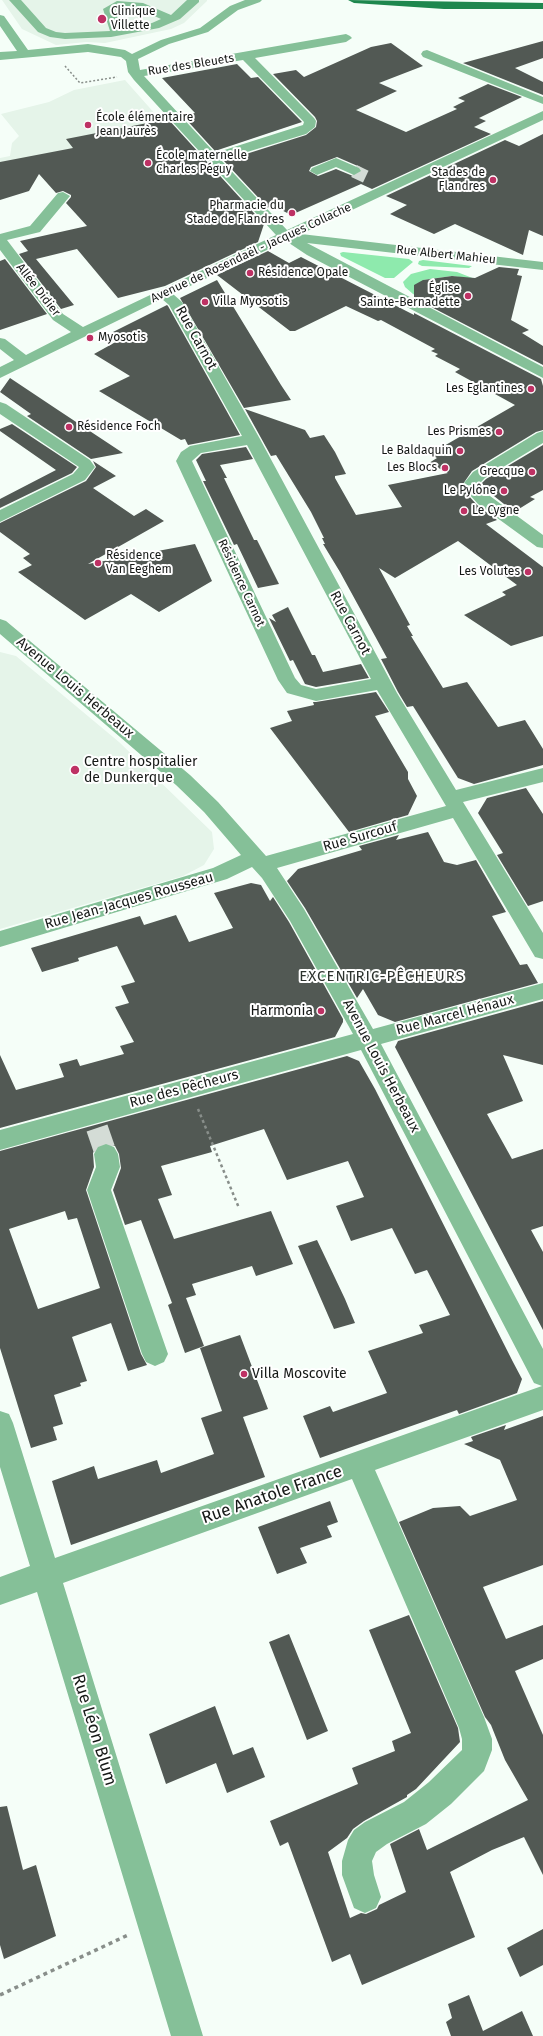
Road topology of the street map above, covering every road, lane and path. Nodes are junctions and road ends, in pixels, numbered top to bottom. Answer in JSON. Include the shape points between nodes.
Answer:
{"nodes":[{"id":1,"x":16,"y":0,"type":"edge"},
{"id":2,"x":193,"y":0,"type":"edge"},
{"id":3,"x":256,"y":0,"type":"edge"},
{"id":4,"x":354,"y":0,"type":"edge"},
{"id":5,"x":469,"y":0,"type":"edge"},
{"id":6,"x":532,"y":0,"type":"edge"},
{"id":7,"x":220,"y":3,"type":"dead end"},
{"id":8,"x":543,"y":6,"type":"edge"},
{"id":9,"x":0,"y":18,"type":"edge"},
{"id":10,"x":138,"y":19,"type":"dead end"},
{"id":11,"x":171,"y":20,"type":"junction"},
{"id":12,"x":148,"y":27,"type":"junction"},
{"id":13,"x":117,"y":33,"type":"junction"},
{"id":14,"x":65,"y":36,"type":"junction"},
{"id":15,"x":346,"y":38,"type":"dead end"},
{"id":16,"x":70,"y":49,"type":"junction"},
{"id":17,"x":53,"y":50,"type":"junction"},
{"id":18,"x":24,"y":53,"type":"junction"},
{"id":19,"x":427,"y":54,"type":"dead end"},
{"id":20,"x":126,"y":55,"type":"junction"},
{"id":21,"x":0,"y":56,"type":"edge"},
{"id":22,"x":246,"y":56,"type":"junction"},
{"id":23,"x":136,"y":74,"type":"junction"},
{"id":24,"x":542,"y":100,"type":"edge"},
{"id":25,"x":543,"y":115,"type":"edge"},
{"id":26,"x":502,"y":135,"type":"junction"},
{"id":27,"x":212,"y":158,"type":"junction"},
{"id":28,"x":317,"y":171,"type":"dead end"},
{"id":29,"x":354,"y":171,"type":"tunnel mouth"},
{"id":30,"x":370,"y":179,"type":"tunnel mouth"},
{"id":31,"x":390,"y":188,"type":"junction"},
{"id":32,"x":63,"y":196,"type":"dead end"},
{"id":33,"x":327,"y":217,"type":"junction"},
{"id":34,"x":286,"y":236,"type":"junction"},
{"id":35,"x":0,"y":240,"type":"edge"},
{"id":36,"x":350,"y":244,"type":"junction"},
{"id":37,"x":543,"y":266,"type":"edge"},
{"id":38,"x":163,"y":293,"type":"junction"},
{"id":39,"x":82,"y":333,"type":"junction"},
{"id":40,"x":0,"y":342,"type":"edge"},
{"id":41,"x":25,"y":361,"type":"junction"},
{"id":42,"x":0,"y":373,"type":"edge"},
{"id":43,"x":543,"y":373,"type":"edge"},
{"id":44,"x":0,"y":407,"type":"edge"},
{"id":45,"x":543,"y":436,"type":"edge"},
{"id":46,"x":252,"y":439,"type":"junction"},
{"id":47,"x":0,"y":517,"type":"edge"},
{"id":48,"x":543,"y":543,"type":"edge"},
{"id":49,"x":2,"y":630,"type":"edge"},
{"id":50,"x":382,"y":683,"type":"junction"},
{"id":51,"x":543,"y":775,"type":"edge"},
{"id":52,"x":454,"y":804,"type":"junction"},
{"id":53,"x":259,"y":861,"type":"junction"},
{"id":54,"x":0,"y":939,"type":"edge"},
{"id":55,"x":543,"y":951,"type":"edge"},
{"id":56,"x":543,"y":991,"type":"edge"},
{"id":57,"x":367,"y":1039,"type":"junction"},
{"id":58,"x":189,"y":1088,"type":"junction"},
{"id":59,"x":0,"y":1140,"type":"edge"},
{"id":60,"x":106,"y":1154,"type":"tunnel mouth"},
{"id":61,"x":239,"y":1208,"type":"dead end"},
{"id":62,"x":155,"y":1354,"type":"dead end"},
{"id":63,"x":543,"y":1375,"type":"edge"},
{"id":64,"x":543,"y":1398,"type":"edge"},
{"id":65,"x":0,"y":1423,"type":"edge"},
{"id":66,"x":359,"y":1464,"type":"junction"},
{"id":67,"x":46,"y":1574,"type":"junction"},
{"id":68,"x":0,"y":1591,"type":"edge"},
{"id":69,"x":365,"y":1898,"type":"dead end"},
{"id":70,"x":153,"y":1924,"type":"junction"},
{"id":71,"x":0,"y":1995,"type":"edge"},
{"id":72,"x":187,"y":2036,"type":"edge"}],
"edges":[{"from":1,"to":14,"type":"street","via":[[42,30]]},
{"from":2,"to":11,"type":"street"},
{"from":3,"to":20,"type":"street","via":[[234,8],[204,30],[165,42],[140,55]]},
{"from":4,"to":8,"type":"main road","via":[[444,6]]},
{"from":5,"to":6,"type":"main road"},
{"from":7,"to":20,"type":"street","via":[[193,30],[153,40]]},
{"from":9,"to":18,"type":"street"},
{"from":10,"to":12,"type":"street"},
{"from":11,"to":12,"type":"street"},
{"from":11,"to":13,"type":"street","via":[[139,5],[109,9]]},
{"from":12,"to":13,"type":"street"},
{"from":13,"to":14,"type":"street"},
{"from":14,"to":16,"type":"street"},
{"from":15,"to":22,"type":"street","name":"Rue des Bleuets"},
{"from":16,"to":17,"type":"street"},
{"from":16,"to":20,"type":"street","via":[[95,48]]},
{"from":17,"to":18,"type":"street"},
{"from":17,"to":23,"type":"path","via":[[80,82]]},
{"from":18,"to":21,"type":"street"},
{"from":19,"to":24,"type":"street"},
{"from":20,"to":23,"type":"street"},
{"from":22,"to":23,"type":"street","name":"Rue des Bleuets"},
{"from":22,"to":27,"type":"street","name":"Rue des Bleuets","via":[[308,118],[310,125],[302,131]]},
{"from":23,"to":27,"type":"street"},
{"from":24,"to":26,"type":"street","name":"Avenue de Rosendaël - Jacques Collache","via":[[522,111]]},
{"from":25,"to":26,"type":"street","name":"Avenue de Rosendaël - Jacques Collache"},
{"from":26,"to":31,"type":"street","name":"Avenue de Rosendaël - Jacques Collache"},
{"from":27,"to":34,"type":"street","via":[[271,224]]},
{"from":28,"to":29,"type":"street","via":[[336,162]]},
{"from":30,"to":31,"type":"street"},
{"from":31,"to":33,"type":"street","name":"Avenue de Rosendaël - Jacques Collache"},
{"from":32,"to":35,"type":"street","name":"Allée Didier","via":[[35,229]]},
{"from":33,"to":34,"type":"street","name":"Avenue de Rosendaël - Jacques Collache"},
{"from":33,"to":36,"type":"street","name":"Rue Albert Mahieu","via":[[325,224],[328,233]]},
{"from":34,"to":36,"type":"street","name":"Rue Albert Mahieu"},
{"from":34,"to":38,"type":"street","name":"Avenue de Rosendaël - Jacques Collache"},
{"from":34,"to":43,"type":"street"},
{"from":35,"to":39,"type":"street","name":"Allée Didier","via":[[58,317]]},
{"from":36,"to":37,"type":"street","name":"Rue Albert Mahieu"},
{"from":38,"to":39,"type":"street","name":"Avenue de Rosendaël - Jacques Collache"},
{"from":38,"to":46,"type":"street","name":"Rue Carnot","via":[[175,302]]},
{"from":39,"to":41,"type":"street","name":"Avenue de Rosendaël - Jacques Collache"},
{"from":40,"to":41,"type":"street"},
{"from":41,"to":42,"type":"street","name":"Avenue de Rosendaël - Jacques Collache"},
{"from":44,"to":47,"type":"street","via":[[84,463],[87,468],[79,477]]},
{"from":45,"to":48,"type":"street","via":[[480,475],[472,483],[475,491],[484,500]]},
{"from":46,"to":50,"type":"street","name":"Rue Carnot"},
{"from":46,"to":50,"type":"street","name":"Résidence Carnot","via":[[196,450],[187,455],[184,461],[287,680],[294,689],[316,695]]},
{"from":49,"to":53,"type":"street","name":"Avenue Louis Herbeaux","via":[[164,763],[211,807]]},
{"from":50,"to":52,"type":"street","name":"Rue Carnot"},
{"from":51,"to":52,"type":"street","name":"Rue Surcouf"},
{"from":52,"to":53,"type":"street","name":"Rue Surcouf"},
{"from":52,"to":55,"type":"street","name":"Rue Carnot"},
{"from":53,"to":54,"type":"street","name":"Rue Jean-Jacques Rousseau"},
{"from":53,"to":57,"type":"street","name":"Avenue Louis Herbeaux","via":[[297,914]]},
{"from":56,"to":57,"type":"street","name":"Rue Marcel Hénaux"},
{"from":57,"to":58,"type":"street","name":"Rue des Pêcheurs"},
{"from":57,"to":63,"type":"street","name":"Avenue Louis Herbeaux"},
{"from":58,"to":59,"type":"street","name":"Rue des Pêcheurs","via":[[95,1121]]},
{"from":58,"to":61,"type":"path"},
{"from":60,"to":62,"type":"street","via":[[108,1165],[99,1190]]},
{"from":64,"to":66,"type":"street","name":"Rue Anatole France"},
{"from":65,"to":67,"type":"street","name":"Rue Léon Blum"},
{"from":66,"to":67,"type":"street","name":"Rue Anatole France"},
{"from":66,"to":69,"type":"street","via":[[477,1739],[477,1750],[473,1760],[440,1793],[415,1813],[365,1841],[357,1861]]},
{"from":67,"to":68,"type":"street","name":"Rue Anatole France"},
{"from":67,"to":70,"type":"street","name":"Rue Léon Blum"},
{"from":70,"to":71,"type":"path"},
{"from":70,"to":72,"type":"street","name":"Rue Léon Blum"}]}
